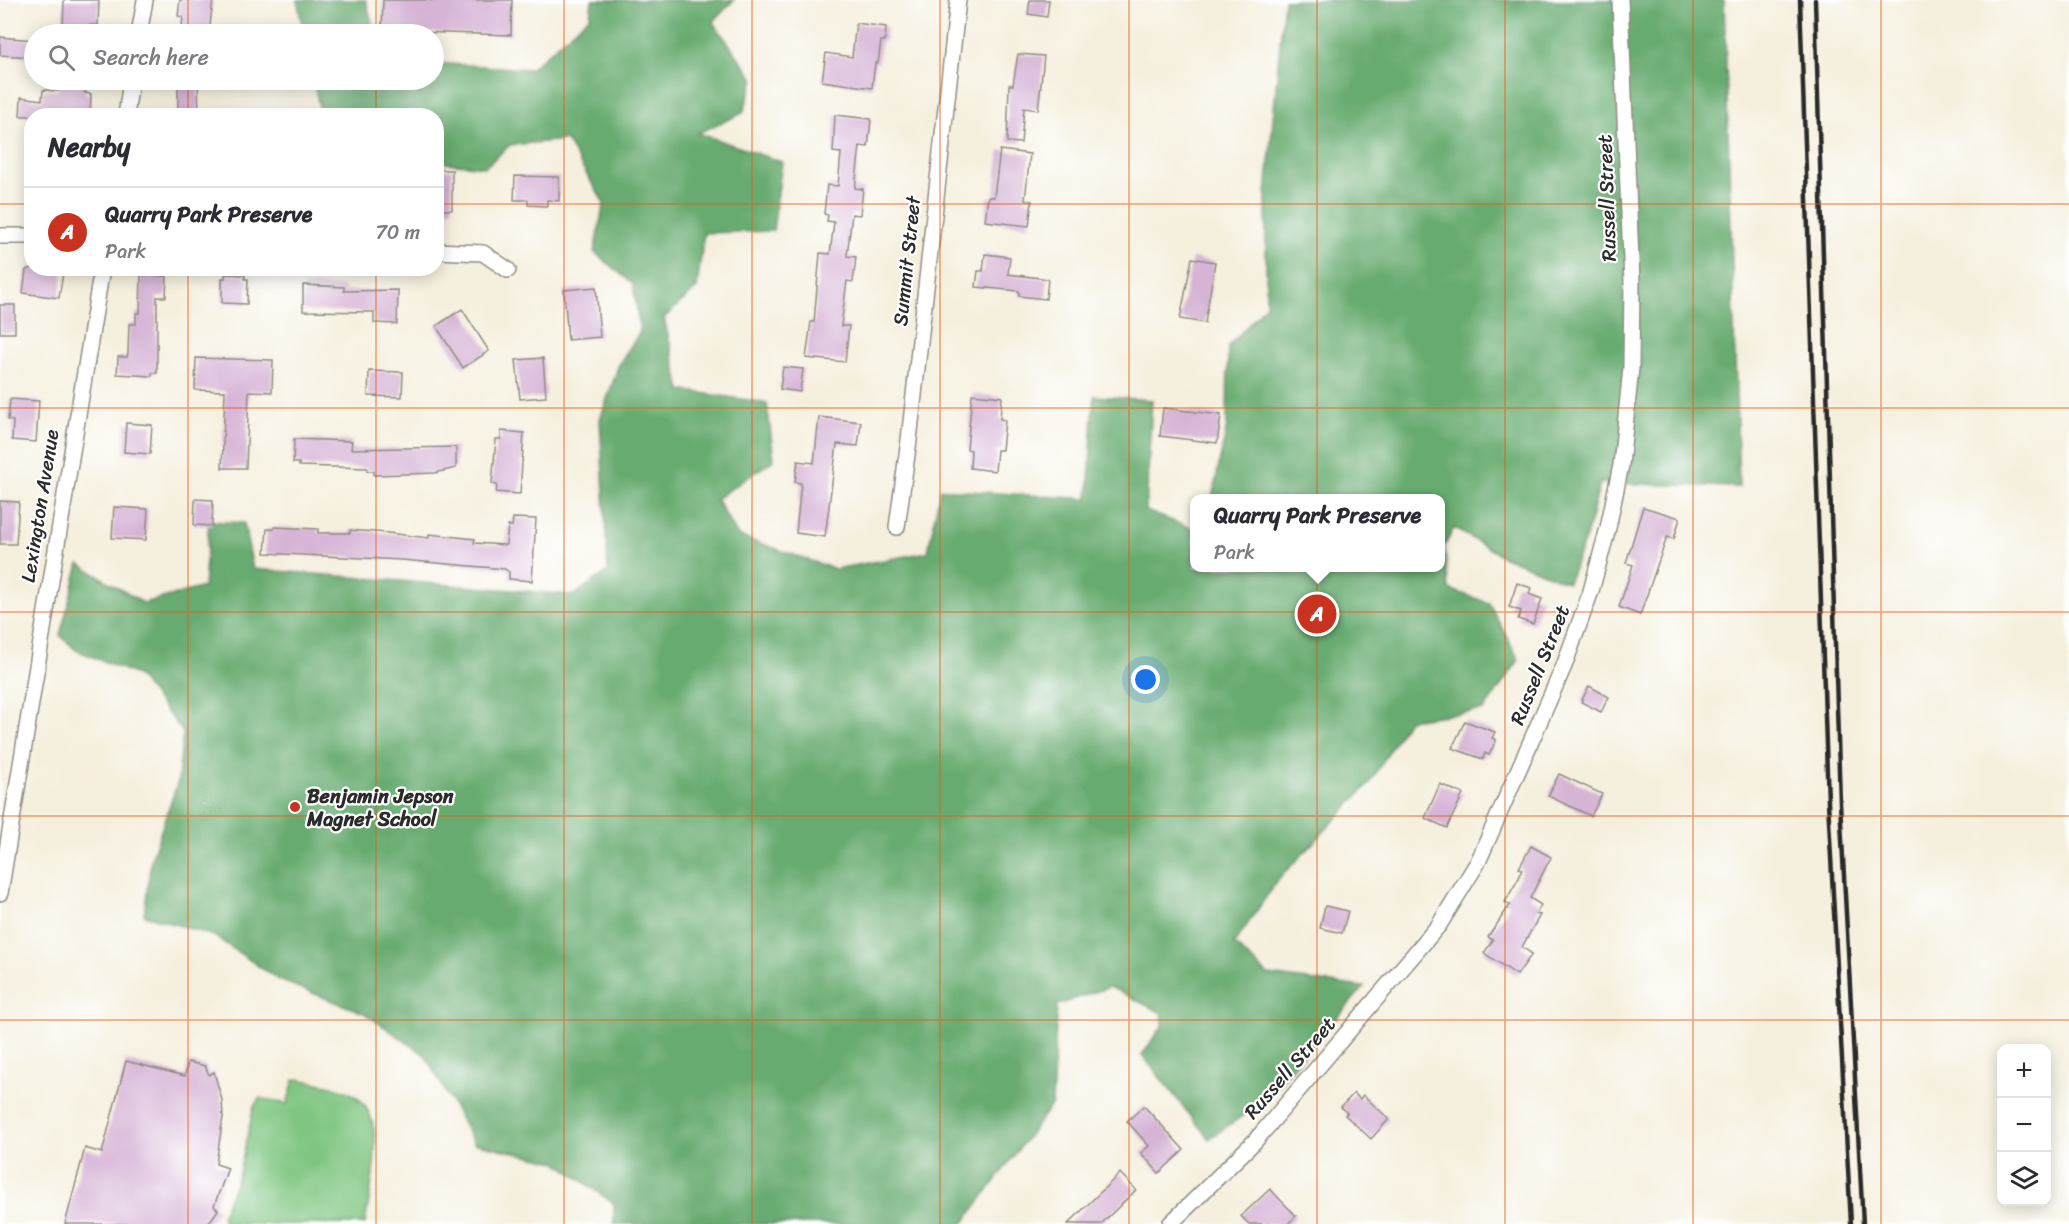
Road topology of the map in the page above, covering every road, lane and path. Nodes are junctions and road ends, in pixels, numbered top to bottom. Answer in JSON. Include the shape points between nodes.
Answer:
{"nodes":[{"id":1,"x":146,"y":0,"type":"edge"},
{"id":2,"x":958,"y":0,"type":"edge"},
{"id":3,"x":1620,"y":0,"type":"edge"},
{"id":4,"x":141,"y":24,"type":"edge"},
{"id":5,"x":130,"y":90,"type":"edge"},
{"id":6,"x":127,"y":108,"type":"edge"},
{"id":7,"x":0,"y":236,"type":"edge"},
{"id":8,"x":24,"y":236,"type":"edge"},
{"id":9,"x":444,"y":251,"type":"edge"},
{"id":10,"x":508,"y":270,"type":"dead end"},
{"id":11,"x":101,"y":276,"type":"edge"},
{"id":12,"x":897,"y":527,"type":"dead end"},
{"id":13,"x":0,"y":893,"type":"edge"},
{"id":14,"x":1170,"y":1224,"type":"edge"}],
"edges":[{"from":1,"to":4,"type":"street"},
{"from":2,"to":12,"type":"street","name":"Summit Street"},
{"from":3,"to":14,"type":"street","name":"Russell Street","via":[[1632,368],[1621,465],[1608,528],[1564,666],[1478,862],[1439,925],[1256,1141]]},
{"from":5,"to":6,"type":"street"},
{"from":7,"to":8,"type":"street"},
{"from":9,"to":10,"type":"street","via":[[483,253]]},
{"from":11,"to":13,"type":"street","name":"Lexington Avenue"}]}
